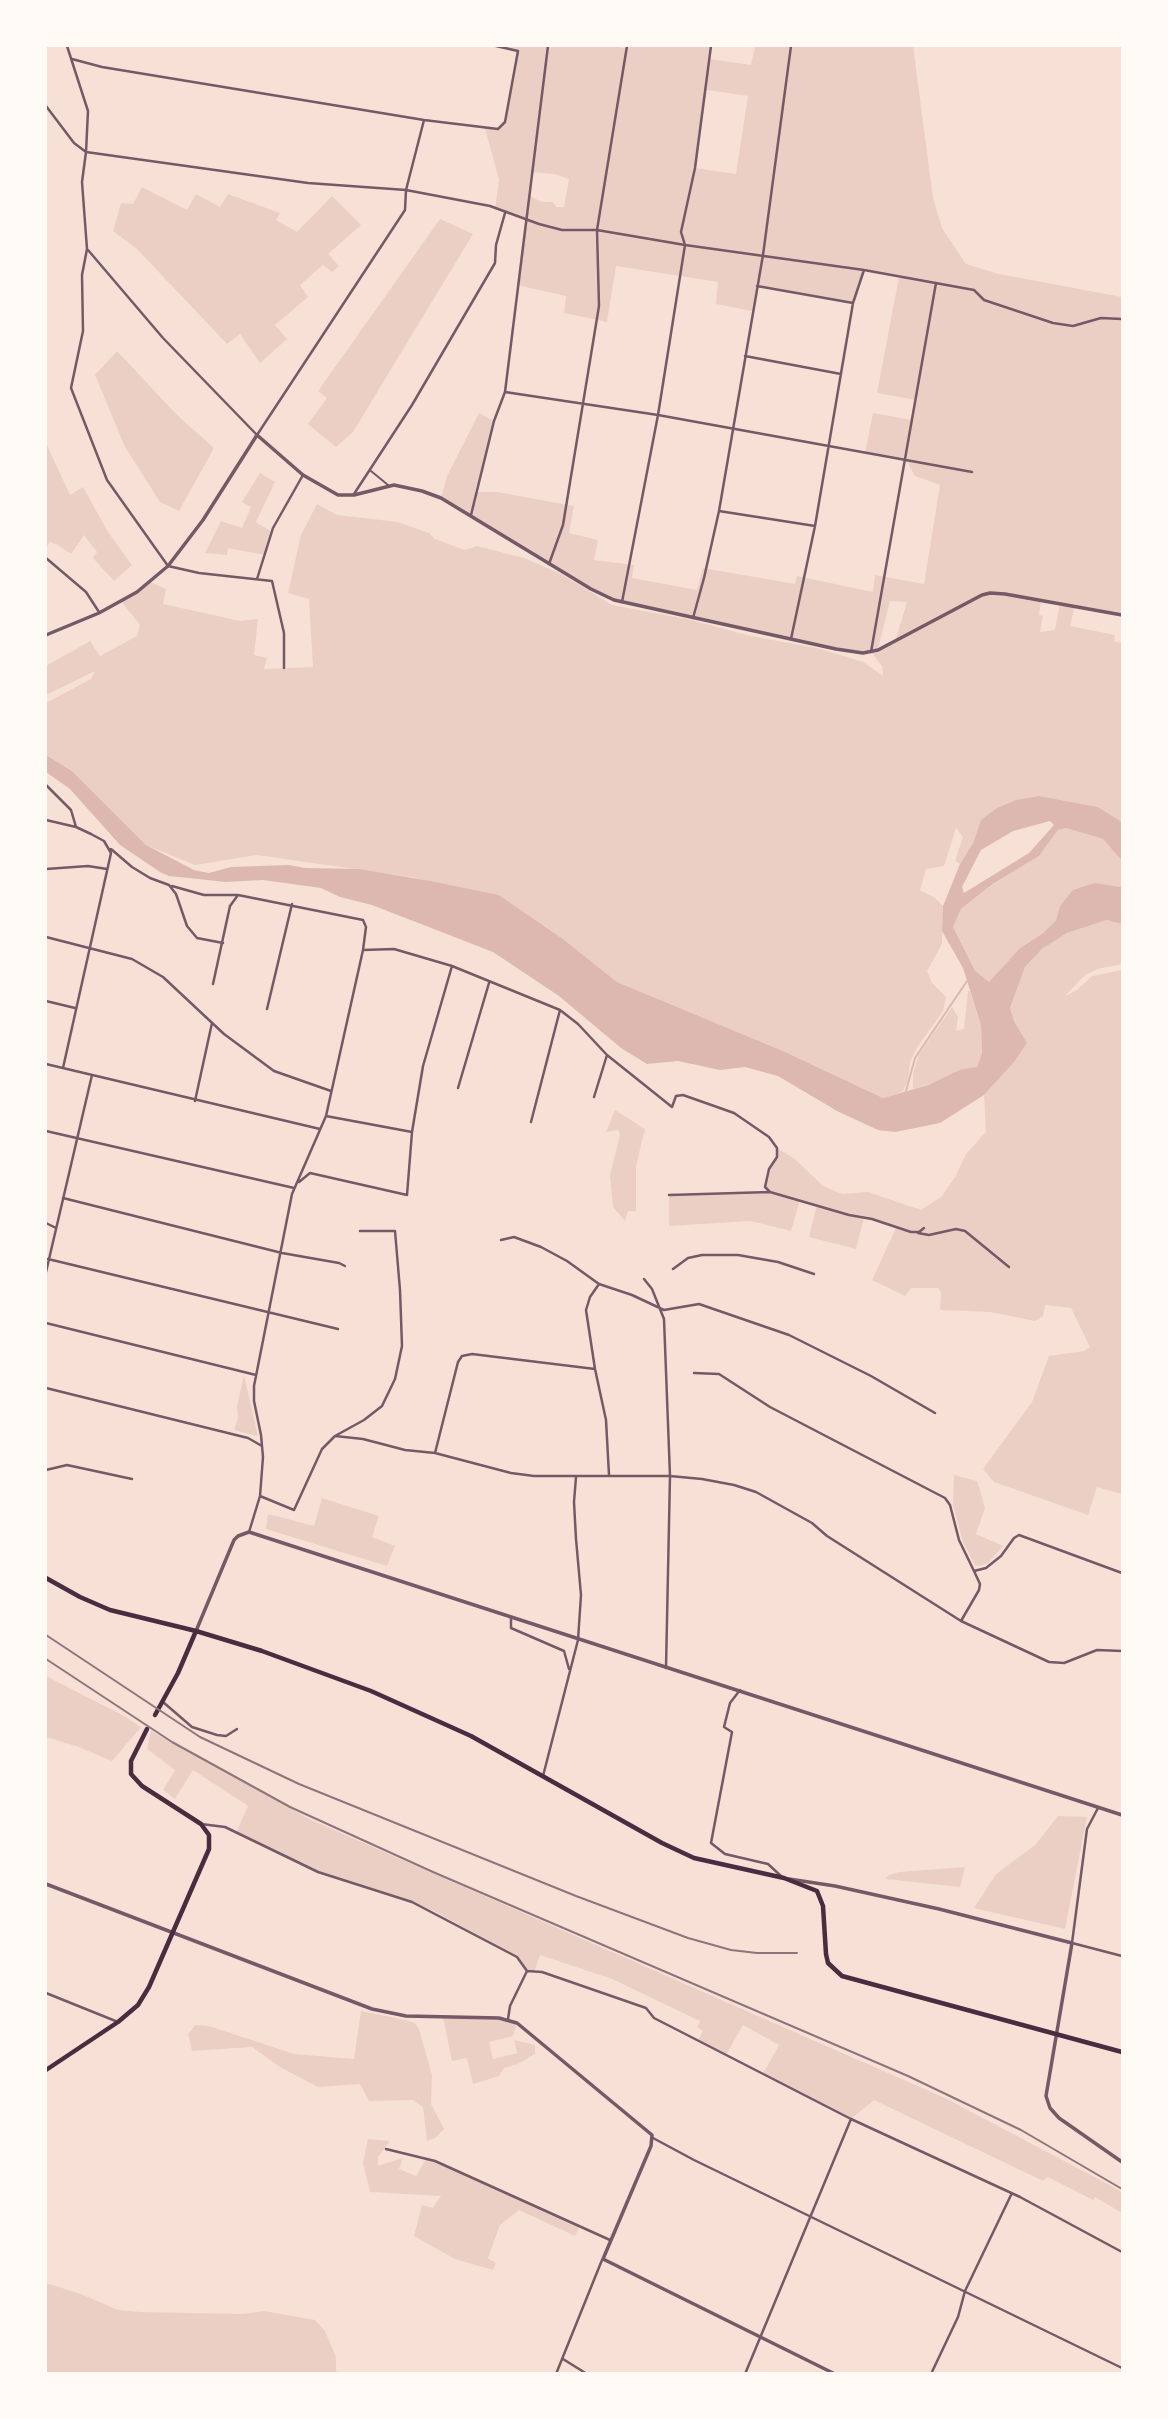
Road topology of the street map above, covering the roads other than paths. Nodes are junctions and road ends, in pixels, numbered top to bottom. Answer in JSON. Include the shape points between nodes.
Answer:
{"nodes":[{"id":1,"x":67,"y":46,"type":"edge"},
{"id":2,"x":496,"y":46,"type":"edge"},
{"id":3,"x":519,"y":46,"type":"edge"},
{"id":4,"x":548,"y":46,"type":"edge"},
{"id":5,"x":627,"y":46,"type":"edge"},
{"id":6,"x":711,"y":46,"type":"edge"},
{"id":7,"x":791,"y":46,"type":"edge"},
{"id":8,"x":518,"y":51,"type":"junction"},
{"id":9,"x":70,"y":58,"type":"junction"},
{"id":10,"x":46,"y":106,"type":"edge"},
{"id":11,"x":424,"y":120,"type":"junction"},
{"id":12,"x":86,"y":152,"type":"junction"},
{"id":13,"x":406,"y":190,"type":"junction"},
{"id":14,"x":505,"y":213,"type":"junction"},
{"id":15,"x":525,"y":219,"type":"junction"},
{"id":16,"x":597,"y":230,"type":"junction"},
{"id":17,"x":685,"y":245,"type":"junction"},
{"id":18,"x":87,"y":249,"type":"junction"},
{"id":19,"x":763,"y":255,"type":"junction"},
{"id":20,"x":864,"y":270,"type":"junction"},
{"id":21,"x":936,"y":283,"type":"junction"},
{"id":22,"x":757,"y":286,"type":"junction"},
{"id":23,"x":853,"y":303,"type":"junction"},
{"id":24,"x":1122,"y":319,"type":"edge"},
{"id":25,"x":745,"y":356,"type":"junction"},
{"id":26,"x":841,"y":374,"type":"junction"},
{"id":27,"x":505,"y":392,"type":"junction"},
{"id":28,"x":583,"y":404,"type":"junction"},
{"id":29,"x":658,"y":415,"type":"junction"},
{"id":30,"x":732,"y":430,"type":"junction"},
{"id":31,"x":257,"y":435,"type":"junction"},
{"id":32,"x":828,"y":447,"type":"junction"},
{"id":33,"x":906,"y":460,"type":"junction"},
{"id":34,"x":370,"y":470,"type":"junction"},
{"id":35,"x":972,"y":472,"type":"dead end"},
{"id":36,"x":303,"y":475,"type":"junction"},
{"id":37,"x":389,"y":485,"type":"junction"},
{"id":38,"x":354,"y":495,"type":"junction"},
{"id":39,"x":719,"y":511,"type":"junction"},
{"id":40,"x":471,"y":515,"type":"junction"},
{"id":41,"x":815,"y":526,"type":"junction"},
{"id":42,"x":46,"y":558,"type":"edge"},
{"id":43,"x":549,"y":564,"type":"junction"},
{"id":44,"x":168,"y":566,"type":"junction"},
{"id":45,"x":257,"y":579,"type":"junction"},
{"id":46,"x":622,"y":602,"type":"junction"},
{"id":47,"x":99,"y":613,"type":"junction"},
{"id":48,"x":1122,"y":615,"type":"edge"},
{"id":49,"x":693,"y":618,"type":"junction"},
{"id":50,"x":46,"y":635,"type":"edge"},
{"id":51,"x":791,"y":639,"type":"junction"},
{"id":52,"x":871,"y":652,"type":"junction"},
{"id":53,"x":284,"y":668,"type":"dead end"},
{"id":54,"x":46,"y":785,"type":"edge"},
{"id":55,"x":46,"y":821,"type":"edge"},
{"id":56,"x":76,"y":827,"type":"junction"},
{"id":57,"x":108,"y":847,"type":"junction"},
{"id":58,"x":46,"y":869,"type":"edge"},
{"id":59,"x":107,"y":869,"type":"junction"},
{"id":60,"x":169,"y":885,"type":"junction"},
{"id":61,"x":238,"y":895,"type":"junction"},
{"id":62,"x":292,"y":904,"type":"junction"},
{"id":63,"x":46,"y":937,"type":"edge"},
{"id":64,"x":223,"y":943,"type":"junction"},
{"id":65,"x":88,"y":947,"type":"junction"},
{"id":66,"x":363,"y":950,"type":"junction"},
{"id":67,"x":452,"y":966,"type":"junction"},
{"id":68,"x":489,"y":983,"type":"junction"},
{"id":69,"x":213,"y":984,"type":"dead end"},
{"id":70,"x":46,"y":1001,"type":"edge"},
{"id":71,"x":75,"y":1008,"type":"junction"},
{"id":72,"x":267,"y":1009,"type":"dead end"},
{"id":73,"x":560,"y":1010,"type":"junction"},
{"id":74,"x":212,"y":1023,"type":"junction"},
{"id":75,"x":607,"y":1055,"type":"junction"},
{"id":76,"x":46,"y":1064,"type":"edge"},
{"id":77,"x":63,"y":1068,"type":"junction"},
{"id":78,"x":92,"y":1075,"type":"junction"},
{"id":79,"x":458,"y":1088,"type":"dead end"},
{"id":80,"x":331,"y":1091,"type":"junction"},
{"id":81,"x":594,"y":1097,"type":"dead end"},
{"id":82,"x":195,"y":1101,"type":"junction"},
{"id":83,"x":326,"y":1116,"type":"junction"},
{"id":84,"x":531,"y":1122,"type":"dead end"},
{"id":85,"x":320,"y":1129,"type":"junction"},
{"id":86,"x":46,"y":1131,"type":"edge"},
{"id":87,"x":412,"y":1132,"type":"junction"},
{"id":88,"x":77,"y":1138,"type":"junction"},
{"id":89,"x":295,"y":1186,"type":"junction"},
{"id":90,"x":770,"y":1192,"type":"junction"},
{"id":91,"x":670,"y":1195,"type":"dead end"},
{"id":92,"x":63,"y":1198,"type":"junction"},
{"id":93,"x":46,"y":1223,"type":"edge"},
{"id":94,"x":56,"y":1227,"type":"junction"},
{"id":95,"x":924,"y":1228,"type":"dead end"},
{"id":96,"x":360,"y":1231,"type":"dead end"},
{"id":97,"x":915,"y":1233,"type":"junction"},
{"id":98,"x":502,"y":1240,"type":"dead end"},
{"id":99,"x":282,"y":1252,"type":"junction"},
{"id":100,"x":48,"y":1259,"type":"junction"},
{"id":101,"x":345,"y":1266,"type":"dead end"},
{"id":102,"x":1009,"y":1267,"type":"dead end"},
{"id":103,"x":673,"y":1269,"type":"dead end"},
{"id":104,"x":46,"y":1272,"type":"edge"},
{"id":105,"x":814,"y":1273,"type":"dead end"},
{"id":106,"x":644,"y":1279,"type":"dead end"},
{"id":107,"x":598,"y":1284,"type":"junction"},
{"id":108,"x":661,"y":1309,"type":"junction"},
{"id":109,"x":269,"y":1313,"type":"junction"},
{"id":110,"x":46,"y":1323,"type":"edge"},
{"id":111,"x":338,"y":1329,"type":"dead end"},
{"id":112,"x":594,"y":1369,"type":"junction"},
{"id":113,"x":694,"y":1373,"type":"dead end"},
{"id":114,"x":257,"y":1375,"type":"junction"},
{"id":115,"x":46,"y":1388,"type":"edge"},
{"id":116,"x":935,"y":1413,"type":"dead end"},
{"id":117,"x":335,"y":1436,"type":"junction"},
{"id":118,"x":262,"y":1446,"type":"junction"},
{"id":119,"x":435,"y":1453,"type":"junction"},
{"id":120,"x":46,"y":1470,"type":"edge"},
{"id":121,"x":609,"y":1475,"type":"junction"},
{"id":122,"x":577,"y":1476,"type":"junction"},
{"id":123,"x":670,"y":1476,"type":"junction"},
{"id":124,"x":132,"y":1479,"type":"dead end"},
{"id":125,"x":260,"y":1496,"type":"junction"},
{"id":126,"x":249,"y":1532,"type":"junction"},
{"id":127,"x":974,"y":1571,"type":"junction"},
{"id":128,"x":1122,"y":1573,"type":"edge"},
{"id":129,"x":46,"y":1578,"type":"edge"},
{"id":130,"x":511,"y":1618,"type":"junction"},
{"id":131,"x":961,"y":1621,"type":"junction"},
{"id":132,"x":196,"y":1631,"type":"junction"},
{"id":133,"x":578,"y":1640,"type":"junction"},
{"id":134,"x":1122,"y":1651,"type":"edge"},
{"id":135,"x":666,"y":1668,"type":"junction"},
{"id":136,"x":570,"y":1672,"type":"junction"},
{"id":137,"x":740,"y":1690,"type":"junction"},
{"id":138,"x":163,"y":1702,"type":"junction"},
{"id":139,"x":155,"y":1715,"type":"dead end"},
{"id":140,"x":147,"y":1729,"type":"dead end"},
{"id":141,"x":237,"y":1729,"type":"dead end"},
{"id":142,"x":543,"y":1776,"type":"junction"},
{"id":143,"x":1098,"y":1808,"type":"junction"},
{"id":144,"x":1122,"y":1815,"type":"edge"},
{"id":145,"x":201,"y":1824,"type":"junction"},
{"id":146,"x":784,"y":1878,"type":"junction"},
{"id":147,"x":46,"y":1884,"type":"edge"},
{"id":148,"x":173,"y":1932,"type":"junction"},
{"id":149,"x":1072,"y":1943,"type":"junction"},
{"id":150,"x":1122,"y":1956,"type":"edge"},
{"id":151,"x":527,"y":1971,"type":"junction"},
{"id":152,"x":46,"y":1993,"type":"edge"},
{"id":153,"x":508,"y":2020,"type":"junction"},
{"id":154,"x":118,"y":2022,"type":"junction"},
{"id":155,"x":1058,"y":2035,"type":"junction"},
{"id":156,"x":1122,"y":2052,"type":"edge"},
{"id":157,"x":46,"y":2070,"type":"edge"},
{"id":158,"x":851,"y":2119,"type":"junction"},
{"id":159,"x":653,"y":2138,"type":"junction"},
{"id":160,"x":386,"y":2150,"type":"dead end"},
{"id":161,"x":1122,"y":2162,"type":"edge"},
{"id":162,"x":1011,"y":2194,"type":"junction"},
{"id":163,"x":811,"y":2216,"type":"junction"},
{"id":164,"x":610,"y":2240,"type":"junction"},
{"id":165,"x":1122,"y":2252,"type":"edge"},
{"id":166,"x":603,"y":2259,"type":"junction"},
{"id":167,"x":965,"y":2291,"type":"junction"},
{"id":168,"x":761,"y":2336,"type":"junction"},
{"id":169,"x":563,"y":2360,"type":"junction"},
{"id":170,"x":1122,"y":2368,"type":"edge"},
{"id":171,"x":556,"y":2374,"type":"edge"},
{"id":172,"x":587,"y":2374,"type":"edge"},
{"id":173,"x":745,"y":2374,"type":"edge"},
{"id":174,"x":835,"y":2374,"type":"edge"},
{"id":175,"x":931,"y":2374,"type":"edge"}],
"edges":[{"from":1,"to":9,"type":"street"},
{"from":2,"to":8,"type":"street"},
{"from":3,"to":8,"type":"street"},
{"from":4,"to":15,"type":"street"},
{"from":5,"to":16,"type":"street"},
{"from":6,"to":17,"type":"street","via":[[695,168],[681,232]]},
{"from":7,"to":19,"type":"street"},
{"from":8,"to":11,"type":"street","via":[[505,122],[498,128]]},
{"from":9,"to":11,"type":"street"},
{"from":9,"to":12,"type":"street","via":[[88,111]]},
{"from":10,"to":12,"type":"street"},
{"from":11,"to":13,"type":"street"},
{"from":12,"to":13,"type":"street","via":[[308,183]]},
{"from":12,"to":18,"type":"street","via":[[82,182]]},
{"from":13,"to":14,"type":"street"},
{"from":13,"to":31,"type":"street","via":[[405,210]]},
{"from":14,"to":15,"type":"street"},
{"from":14,"to":34,"type":"street","via":[[495,263]]},
{"from":15,"to":16,"type":"street","via":[[571,231]]},
{"from":15,"to":27,"type":"street"},
{"from":16,"to":17,"type":"street"},
{"from":16,"to":28,"type":"street","via":[[599,306]]},
{"from":17,"to":19,"type":"street"},
{"from":17,"to":29,"type":"street"},
{"from":18,"to":31,"type":"street","via":[[163,338]]},
{"from":18,"to":44,"type":"street","via":[[82,275],[83,331],[71,388],[107,480]]},
{"from":19,"to":20,"type":"street"},
{"from":19,"to":22,"type":"street"},
{"from":20,"to":21,"type":"street"},
{"from":20,"to":23,"type":"street"},
{"from":21,"to":24,"type":"street","via":[[974,290],[984,300],[1053,323],[1073,326],[1101,318]]},
{"from":21,"to":33,"type":"street"},
{"from":22,"to":23,"type":"street"},
{"from":22,"to":25,"type":"street"},
{"from":23,"to":26,"type":"street"},
{"from":25,"to":26,"type":"street"},
{"from":25,"to":30,"type":"street"},
{"from":26,"to":32,"type":"street"},
{"from":27,"to":28,"type":"street"},
{"from":27,"to":40,"type":"street"},
{"from":28,"to":29,"type":"street"},
{"from":28,"to":43,"type":"street","via":[[563,525]]},
{"from":29,"to":30,"type":"street"},
{"from":29,"to":46,"type":"street"},
{"from":30,"to":32,"type":"street"},
{"from":30,"to":39,"type":"street"},
{"from":31,"to":36,"type":"street"},
{"from":31,"to":44,"type":"street"},
{"from":32,"to":33,"type":"street"},
{"from":32,"to":41,"type":"street"},
{"from":33,"to":35,"type":"street"},
{"from":33,"to":52,"type":"street"},
{"from":34,"to":37,"type":"lane"},
{"from":34,"to":38,"type":"street"},
{"from":36,"to":38,"type":"street","via":[[338,495]]},
{"from":36,"to":45,"type":"street","via":[[273,528]]},
{"from":37,"to":38,"type":"street"},
{"from":37,"to":40,"type":"street","via":[[431,494]]},
{"from":39,"to":41,"type":"street"},
{"from":39,"to":49,"type":"street"},
{"from":40,"to":43,"type":"street"},
{"from":41,"to":51,"type":"street"},
{"from":42,"to":47,"type":"street","via":[[86,592]]},
{"from":43,"to":46,"type":"street"},
{"from":44,"to":45,"type":"street"},
{"from":44,"to":47,"type":"street","via":[[137,592]]},
{"from":45,"to":53,"type":"street","via":[[272,581],[284,633]]},
{"from":46,"to":49,"type":"street"},
{"from":47,"to":50,"type":"street"},
{"from":48,"to":52,"type":"street","via":[[990,593]]},
{"from":49,"to":51,"type":"street"},
{"from":51,"to":52,"type":"street"},
{"from":54,"to":56,"type":"street","via":[[71,810]]},
{"from":55,"to":56,"type":"street"},
{"from":56,"to":57,"type":"street"},
{"from":57,"to":59,"type":"street"},
{"from":57,"to":60,"type":"street","via":[[132,867]]},
{"from":58,"to":59,"type":"street"},
{"from":59,"to":65,"type":"street"},
{"from":60,"to":61,"type":"street","via":[[204,895]]},
{"from":60,"to":64,"type":"street","via":[[197,938]]},
{"from":61,"to":62,"type":"street"},
{"from":61,"to":64,"type":"street","via":[[230,906]]},
{"from":62,"to":66,"type":"street","via":[[363,920]]},
{"from":62,"to":72,"type":"street"},
{"from":63,"to":65,"type":"street"},
{"from":64,"to":69,"type":"street"},
{"from":65,"to":71,"type":"street"},
{"from":65,"to":74,"type":"street","via":[[132,959],[163,977]]},
{"from":66,"to":67,"type":"street","via":[[394,949]]},
{"from":66,"to":80,"type":"street"},
{"from":67,"to":68,"type":"street"},
{"from":67,"to":87,"type":"street","via":[[423,1066]]},
{"from":68,"to":73,"type":"street"},
{"from":68,"to":79,"type":"street"},
{"from":70,"to":71,"type":"street"},
{"from":71,"to":77,"type":"street"},
{"from":73,"to":75,"type":"street"},
{"from":73,"to":84,"type":"street"},
{"from":74,"to":80,"type":"street","via":[[274,1071]]},
{"from":74,"to":82,"type":"street"},
{"from":75,"to":81,"type":"street"},
{"from":75,"to":90,"type":"street","via":[[672,1107],[676,1096],[683,1095],[734,1113],[769,1137],[777,1148],[765,1187]]},
{"from":76,"to":77,"type":"street"},
{"from":77,"to":78,"type":"street"},
{"from":78,"to":82,"type":"street"},
{"from":78,"to":88,"type":"street"},
{"from":80,"to":83,"type":"street"},
{"from":82,"to":85,"type":"street"},
{"from":83,"to":85,"type":"street"},
{"from":83,"to":87,"type":"street"},
{"from":85,"to":89,"type":"street"},
{"from":86,"to":88,"type":"street"},
{"from":87,"to":89,"type":"street","via":[[407,1195],[310,1173]]},
{"from":88,"to":89,"type":"street"},
{"from":88,"to":92,"type":"street"},
{"from":89,"to":99,"type":"street"},
{"from":90,"to":91,"type":"street"},
{"from":90,"to":97,"type":"street"},
{"from":92,"to":94,"type":"street"},
{"from":92,"to":99,"type":"street"},
{"from":93,"to":94,"type":"street"},
{"from":94,"to":100,"type":"street"},
{"from":95,"to":97,"type":"street"},
{"from":96,"to":117,"type":"street","via":[[395,1231],[402,1346],[395,1379],[382,1406]]},
{"from":97,"to":102,"type":"street","via":[[965,1231]]},
{"from":98,"to":107,"type":"street","via":[[514,1237],[541,1247]]},
{"from":99,"to":101,"type":"street"},
{"from":99,"to":109,"type":"street"},
{"from":100,"to":104,"type":"street"},
{"from":100,"to":109,"type":"street"},
{"from":103,"to":105,"type":"street","via":[[688,1258],[738,1255]]},
{"from":106,"to":108,"type":"street"},
{"from":107,"to":108,"type":"street"},
{"from":107,"to":112,"type":"street","via":[[586,1310]]},
{"from":108,"to":116,"type":"street","via":[[698,1304],[789,1335]]},
{"from":108,"to":123,"type":"street"},
{"from":109,"to":111,"type":"street"},
{"from":109,"to":114,"type":"street"},
{"from":110,"to":114,"type":"street"},
{"from":112,"to":119,"type":"street","via":[[462,1356]]},
{"from":112,"to":121,"type":"street","via":[[606,1420]]},
{"from":113,"to":127,"type":"street","via":[[719,1374],[771,1407],[945,1498]]},
{"from":114,"to":118,"type":"street","via":[[254,1401]]},
{"from":115,"to":118,"type":"street","via":[[251,1439]]},
{"from":117,"to":119,"type":"street"},
{"from":117,"to":125,"type":"street","via":[[322,1449],[294,1510]]},
{"from":118,"to":125,"type":"street"},
{"from":119,"to":122,"type":"street","via":[[510,1473]]},
{"from":120,"to":124,"type":"street","via":[[67,1465]]},
{"from":121,"to":122,"type":"street"},
{"from":121,"to":123,"type":"street"},
{"from":122,"to":133,"type":"street","via":[[575,1514],[582,1595]]},
{"from":123,"to":131,"type":"street","via":[[734,1485],[767,1498]]},
{"from":123,"to":135,"type":"street"},
{"from":125,"to":126,"type":"street"},
{"from":126,"to":130,"type":"street"},
{"from":126,"to":132,"type":"street","via":[[234,1540]]},
{"from":127,"to":128,"type":"street","via":[[1001,1556],[1019,1535]]},
{"from":127,"to":131,"type":"street","via":[[979,1590]]},
{"from":129,"to":132,"type":"main road","via":[[110,1610]]},
{"from":130,"to":133,"type":"street"},
{"from":130,"to":136,"type":"street","via":[[511,1628],[564,1651]]},
{"from":131,"to":134,"type":"street","via":[[1049,1662],[1064,1663],[1097,1650]]},
{"from":132,"to":138,"type":"main road"},
{"from":132,"to":142,"type":"main road","via":[[371,1691],[471,1736]]},
{"from":133,"to":135,"type":"street"},
{"from":133,"to":136,"type":"street"},
{"from":135,"to":137,"type":"street"},
{"from":136,"to":142,"type":"street"},
{"from":137,"to":143,"type":"street"},
{"from":137,"to":146,"type":"street","via":[[730,1703],[724,1727],[732,1732],[710,1843],[725,1854],[768,1864]]},
{"from":138,"to":139,"type":"main road"},
{"from":138,"to":141,"type":"street","via":[[187,1724],[204,1731],[226,1736]]},
{"from":140,"to":145,"type":"main road","via":[[131,1761],[131,1774]]},
{"from":142,"to":146,"type":"main road","via":[[694,1858]]},
{"from":143,"to":144,"type":"street"},
{"from":143,"to":149,"type":"street","via":[[1087,1829]]},
{"from":145,"to":148,"type":"main road","via":[[209,1835],[209,1849]]},
{"from":145,"to":151,"type":"street","via":[[225,1826],[318,1872],[412,1902],[517,1957]]},
{"from":146,"to":149,"type":"street","via":[[939,1909]]},
{"from":146,"to":155,"type":"main road","via":[[817,1891],[823,1906],[825,1954],[842,1976]]},
{"from":147,"to":148,"type":"street"},
{"from":148,"to":153,"type":"street","via":[[372,2009],[406,2016]]},
{"from":148,"to":154,"type":"main road","via":[[149,1987],[138,2005]]},
{"from":149,"to":150,"type":"street"},
{"from":149,"to":155,"type":"street"},
{"from":151,"to":153,"type":"street"},
{"from":151,"to":158,"type":"street","via":[[646,2008],[654,2018]]},
{"from":152,"to":154,"type":"street"},
{"from":153,"to":159,"type":"street"},
{"from":154,"to":157,"type":"main road"},
{"from":155,"to":156,"type":"main road"},
{"from":155,"to":161,"type":"street","via":[[1046,2096],[1050,2108]]},
{"from":158,"to":162,"type":"street"},
{"from":158,"to":163,"type":"street"},
{"from":159,"to":163,"type":"street"},
{"from":159,"to":164,"type":"street"},
{"from":160,"to":164,"type":"street","via":[[435,2161]]},
{"from":162,"to":165,"type":"street"},
{"from":162,"to":167,"type":"street"},
{"from":163,"to":167,"type":"street"},
{"from":163,"to":168,"type":"street"},
{"from":164,"to":166,"type":"street"},
{"from":166,"to":168,"type":"street"},
{"from":166,"to":169,"type":"street"},
{"from":167,"to":170,"type":"street"},
{"from":167,"to":175,"type":"street"},
{"from":168,"to":173,"type":"street"},
{"from":168,"to":174,"type":"street"},
{"from":169,"to":171,"type":"street"},
{"from":169,"to":172,"type":"street"}]}
